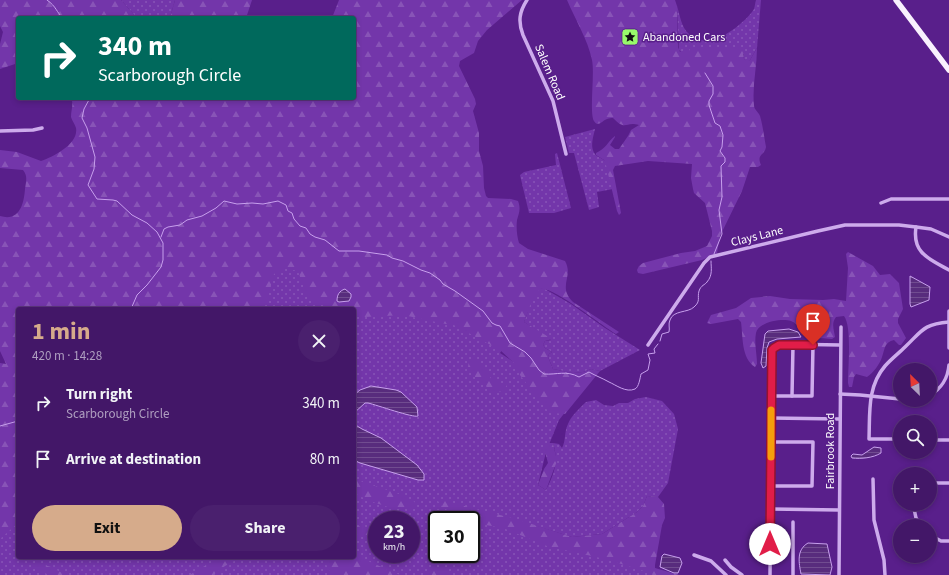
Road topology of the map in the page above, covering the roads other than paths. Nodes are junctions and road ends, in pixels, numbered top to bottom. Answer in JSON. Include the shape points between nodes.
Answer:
{"nodes":[{"id":1,"x":527,"y":0,"type":"edge"},
{"id":2,"x":896,"y":0,"type":"edge"},
{"id":3,"x":949,"y":70,"type":"edge"},
{"id":4,"x":42,"y":128,"type":"dead end"},
{"id":5,"x":0,"y":131,"type":"edge"},
{"id":6,"x":566,"y":154,"type":"dead end"},
{"id":7,"x":949,"y":199,"type":"edge"},
{"id":8,"x":881,"y":203,"type":"dead end"},
{"id":9,"x":916,"y":227,"type":"junction"},
{"id":10,"x":949,"y":237,"type":"edge"},
{"id":11,"x":949,"y":270,"type":"edge"},
{"id":12,"x":949,"y":311,"type":"edge"},
{"id":13,"x":949,"y":322,"type":"edge"},
{"id":14,"x":841,"y":327,"type":"dead end"},
{"id":15,"x":648,"y":345,"type":"dead end"},
{"id":16,"x":793,"y":345,"type":"junction"},
{"id":17,"x":813,"y":345,"type":"junction"},
{"id":18,"x":840,"y":345,"type":"junction"},
{"id":19,"x":949,"y":348,"type":"edge"},
{"id":20,"x":949,"y":365,"type":"edge"},
{"id":21,"x":937,"y":390,"type":"edge"},
{"id":22,"x":840,"y":394,"type":"junction"},
{"id":23,"x":771,"y":396,"type":"junction"},
{"id":24,"x":792,"y":396,"type":"junction"},
{"id":25,"x":871,"y":396,"type":"junction"},
{"id":26,"x":893,"y":398,"type":"edge"},
{"id":27,"x":771,"y":418,"type":"junction"},
{"id":28,"x":840,"y":419,"type":"junction"},
{"id":29,"x":893,"y":439,"type":"edge"},
{"id":30,"x":937,"y":440,"type":"edge"},
{"id":31,"x":949,"y":440,"type":"edge"},
{"id":32,"x":771,"y":442,"type":"junction"},
{"id":33,"x":873,"y":479,"type":"dead end"},
{"id":34,"x":937,"y":483,"type":"edge"},
{"id":35,"x":949,"y":483,"type":"edge"},
{"id":36,"x":771,"y":486,"type":"junction"},
{"id":37,"x":771,"y":509,"type":"junction"},
{"id":38,"x":840,"y":510,"type":"junction"},
{"id":39,"x":793,"y":522,"type":"dead end"},
{"id":40,"x":937,"y":539,"type":"edge"},
{"id":41,"x":949,"y":541,"type":"edge"},
{"id":42,"x":694,"y":555,"type":"dead end"},
{"id":43,"x":725,"y":560,"type":"dead end"},
{"id":44,"x":739,"y":574,"type":"edge"},
{"id":45,"x":726,"y":575,"type":"edge"},
{"id":46,"x":770,"y":575,"type":"edge"},
{"id":47,"x":793,"y":575,"type":"edge"},
{"id":48,"x":839,"y":575,"type":"edge"},
{"id":49,"x":885,"y":575,"type":"edge"}],
"edges":[{"from":1,"to":6,"type":"street","name":"Salem Road","via":[[521,10],[520,25],[553,101]]},
{"from":2,"to":3,"type":"main road"},
{"from":4,"to":5,"type":"street"},
{"from":7,"to":8,"type":"street","via":[[891,199]]},
{"from":9,"to":10,"type":"street","name":"Clays Lane","via":[[931,229]]},
{"from":9,"to":11,"type":"street","via":[[915,239],[922,254]]},
{"from":9,"to":15,"type":"street","name":"Clays Lane","via":[[845,225],[710,258]]},
{"from":12,"to":13,"type":"street"},
{"from":13,"to":19,"type":"street"},
{"from":13,"to":25,"type":"street","via":[[932,325],[918,333],[882,369],[874,381]]},
{"from":14,"to":18,"type":"street","name":"Fairbrook Road"},
{"from":16,"to":17,"type":"street"},
{"from":16,"to":23,"type":"street","via":[[779,345],[772,350]]},
{"from":16,"to":24,"type":"street"},
{"from":17,"to":18,"type":"street"},
{"from":17,"to":24,"type":"street","via":[[812,396]]},
{"from":18,"to":22,"type":"street","name":"Fairbrook Road"},
{"from":20,"to":21,"type":"street","via":[[947,376]]},
{"from":22,"to":25,"type":"street"},
{"from":22,"to":28,"type":"street","name":"Fairbrook Road"},
{"from":23,"to":24,"type":"street"},
{"from":23,"to":27,"type":"street"},
{"from":25,"to":26,"type":"street"},
{"from":25,"to":29,"type":"street","via":[[869,439]]},
{"from":27,"to":28,"type":"street"},
{"from":27,"to":32,"type":"street"},
{"from":28,"to":38,"type":"street","name":"Fairbrook Road"},
{"from":30,"to":31,"type":"street"},
{"from":32,"to":36,"type":"street"},
{"from":32,"to":36,"type":"street","via":[[813,442],[812,486]]},
{"from":33,"to":49,"type":"street","via":[[874,524],[883,555]]},
{"from":34,"to":35,"type":"street"},
{"from":36,"to":37,"type":"street"},
{"from":37,"to":38,"type":"street"},
{"from":37,"to":46,"type":"street"},
{"from":38,"to":48,"type":"street","name":"Fairbrook Road"},
{"from":39,"to":47,"type":"street"},
{"from":40,"to":41,"type":"street"},
{"from":42,"to":45,"type":"street","via":[[711,561]]},
{"from":43,"to":44,"type":"street"}]}
